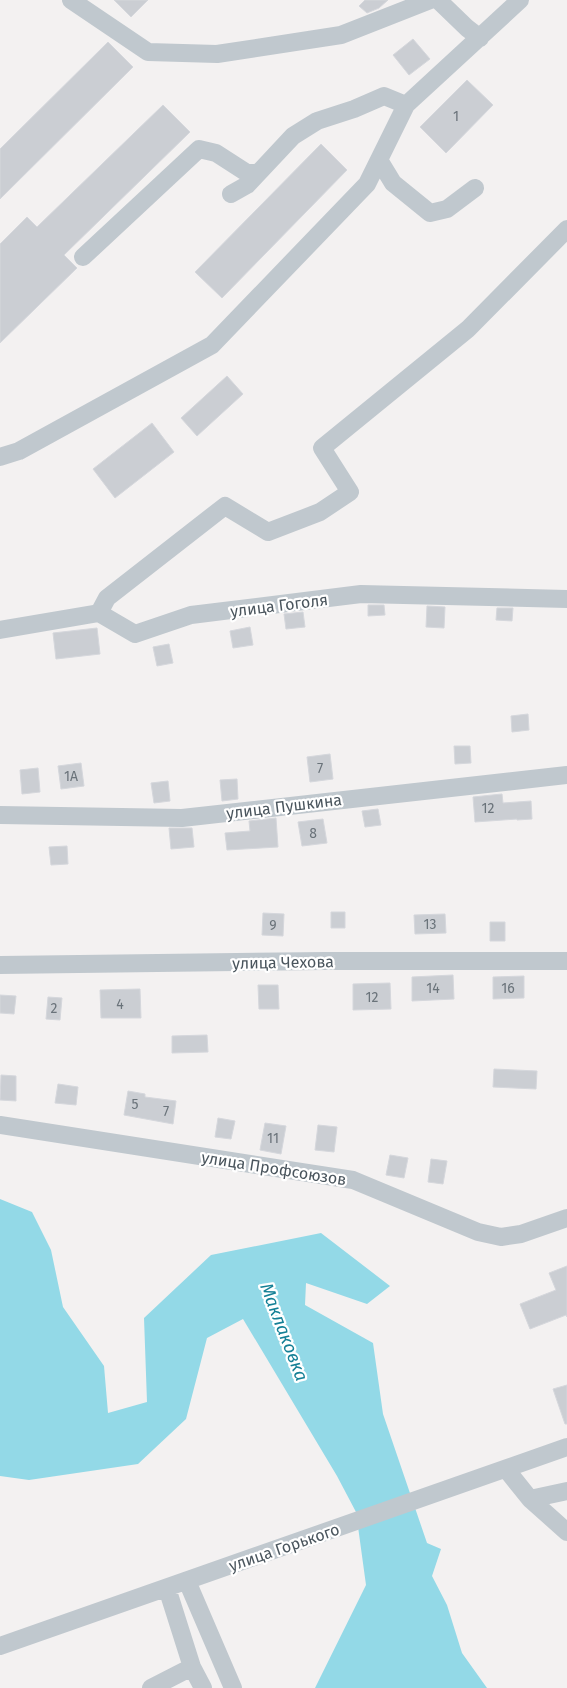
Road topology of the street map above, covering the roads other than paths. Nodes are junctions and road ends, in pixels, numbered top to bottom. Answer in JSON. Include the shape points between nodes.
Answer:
{"nodes":[{"id":1,"x":72,"y":0,"type":"edge"},
{"id":2,"x":430,"y":0,"type":"edge"},
{"id":3,"x":438,"y":0,"type":"edge"},
{"id":4,"x":520,"y":0,"type":"edge"},
{"id":5,"x":480,"y":38,"type":"junction"},
{"id":6,"x":406,"y":105,"type":"junction"},
{"id":7,"x":379,"y":160,"type":"junction"},
{"id":8,"x":258,"y":173,"type":"junction"},
{"id":9,"x":475,"y":188,"type":"dead end"},
{"id":10,"x":231,"y":194,"type":"dead end"},
{"id":11,"x":567,"y":229,"type":"edge"},
{"id":12,"x":83,"y":257,"type":"dead end"},
{"id":13,"x":0,"y":457,"type":"edge"},
{"id":14,"x":567,"y":599,"type":"edge"},
{"id":15,"x":99,"y":614,"type":"junction"},
{"id":16,"x":0,"y":630,"type":"edge"},
{"id":17,"x":567,"y":775,"type":"edge"},
{"id":18,"x":0,"y":815,"type":"edge"},
{"id":19,"x":567,"y":961,"type":"edge"},
{"id":20,"x":0,"y":965,"type":"edge"},
{"id":21,"x":0,"y":1126,"type":"edge"},
{"id":22,"x":567,"y":1218,"type":"edge"},
{"id":23,"x":567,"y":1447,"type":"edge"},
{"id":24,"x":506,"y":1469,"type":"junction"},
{"id":25,"x":567,"y":1491,"type":"edge"},
{"id":26,"x":530,"y":1499,"type":"junction"},
{"id":27,"x":567,"y":1532,"type":"edge"},
{"id":28,"x":187,"y":1581,"type":"junction"},
{"id":29,"x":167,"y":1588,"type":"junction"},
{"id":30,"x":0,"y":1646,"type":"edge"},
{"id":31,"x":192,"y":1667,"type":"junction"},
{"id":32,"x":152,"y":1688,"type":"edge"},
{"id":33,"x":203,"y":1688,"type":"edge"},
{"id":34,"x":233,"y":1688,"type":"edge"}],
"edges":[{"from":1,"to":2,"type":"street","via":[[148,52],[217,54],[340,35]]},
{"from":3,"to":5,"type":"street"},
{"from":4,"to":5,"type":"street"},
{"from":5,"to":6,"type":"street"},
{"from":6,"to":7,"type":"street"},
{"from":6,"to":8,"type":"street","via":[[384,96],[354,110],[317,121],[293,136]]},
{"from":7,"to":9,"type":"street","via":[[393,183],[430,212],[447,209]]},
{"from":7,"to":13,"type":"street","via":[[367,184],[212,345],[19,451]]},
{"from":8,"to":10,"type":"street","via":[[247,185]]},
{"from":8,"to":12,"type":"street","via":[[247,173],[216,153],[199,149]]},
{"from":11,"to":15,"type":"street","via":[[468,329],[322,448],[350,492],[320,512],[268,532],[225,506],[107,598]]},
{"from":14,"to":15,"type":"street","name":"улица Гоголя","via":[[361,594],[191,615],[135,634]]},
{"from":15,"to":16,"type":"street"},
{"from":17,"to":18,"type":"street","name":"улица Пушкина","via":[[182,818]]},
{"from":19,"to":20,"type":"street","name":"улица Чехова"},
{"from":21,"to":22,"type":"street","name":"улица Профсоюзов","via":[[353,1180],[478,1232],[501,1237]]},
{"from":23,"to":24,"type":"street","name":"улица Горького"},
{"from":24,"to":26,"type":"street"},
{"from":24,"to":28,"type":"street","name":"улица Горького"},
{"from":25,"to":26,"type":"street"},
{"from":26,"to":27,"type":"street"},
{"from":28,"to":29,"type":"street","name":"улица Горького"},
{"from":28,"to":34,"type":"street"},
{"from":29,"to":30,"type":"street","name":"улица Горького"},
{"from":29,"to":31,"type":"street"},
{"from":31,"to":32,"type":"street"},
{"from":31,"to":33,"type":"street"}]}
